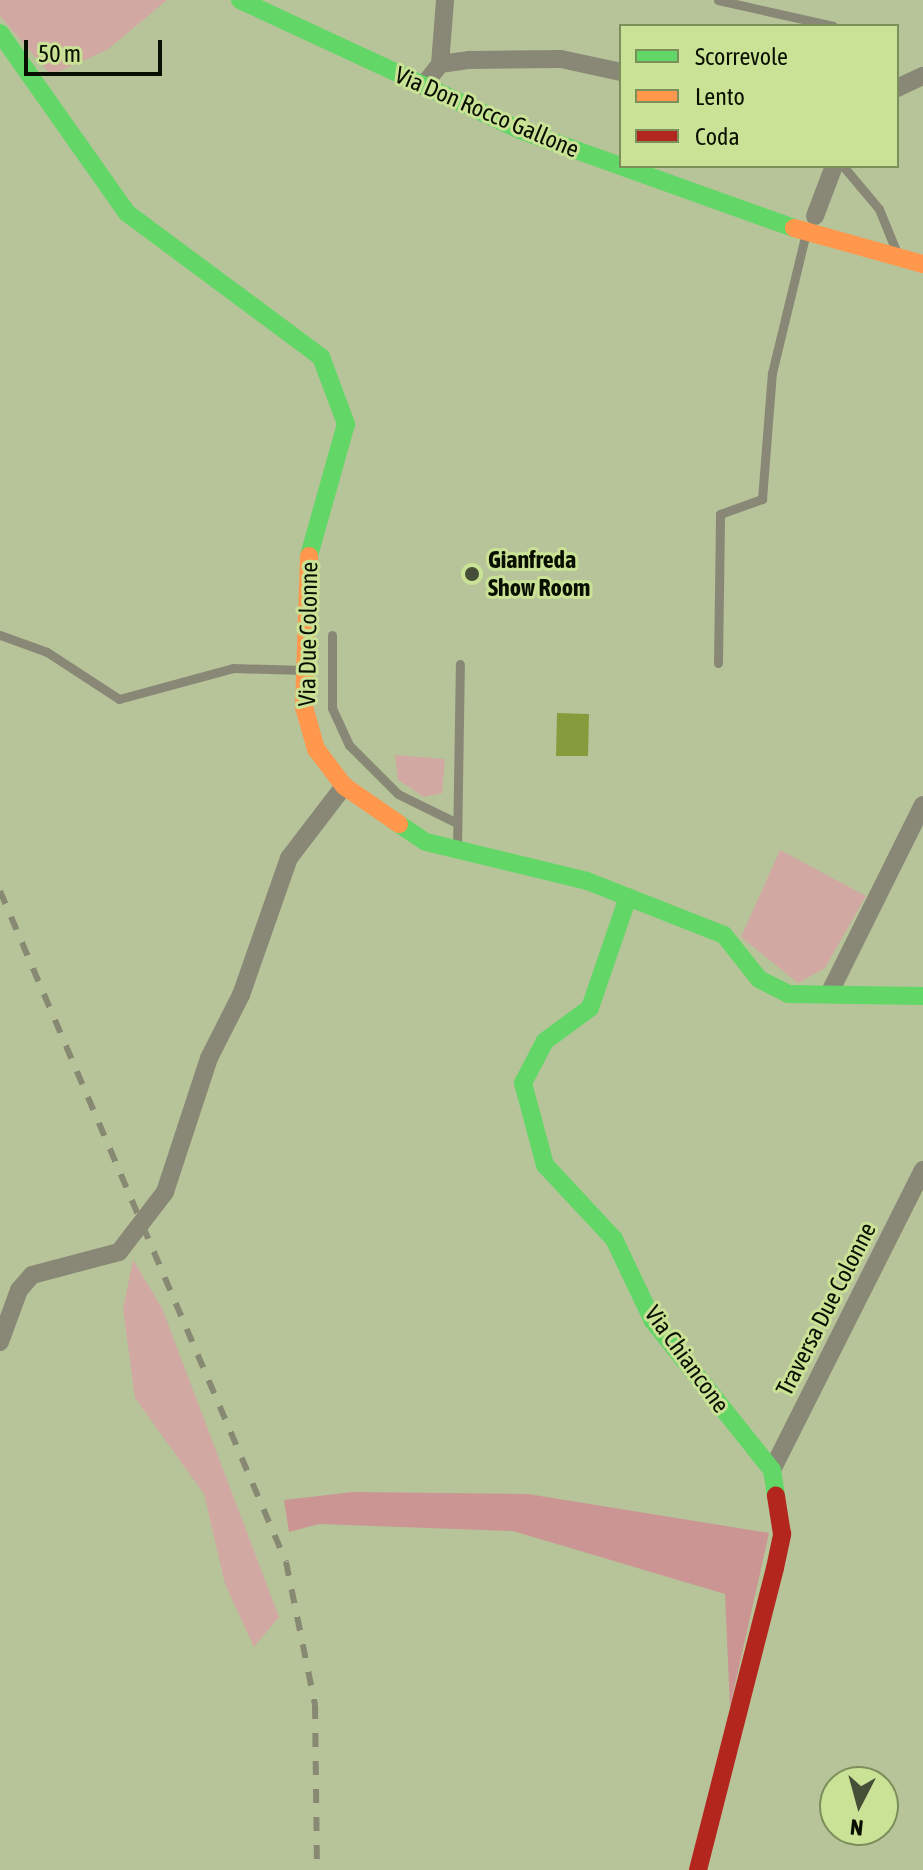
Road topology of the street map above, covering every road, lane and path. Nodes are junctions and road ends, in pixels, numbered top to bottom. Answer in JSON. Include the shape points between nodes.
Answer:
{"nodes":[{"id":1,"x":240,"y":0,"type":"edge"},
{"id":2,"x":445,"y":0,"type":"edge"},
{"id":3,"x":718,"y":0,"type":"edge"},
{"id":4,"x":824,"y":24,"type":"edge"},
{"id":5,"x":0,"y":33,"type":"edge"},
{"id":6,"x":440,"y":64,"type":"junction"},
{"id":7,"x":619,"y":72,"type":"edge"},
{"id":8,"x":923,"y":76,"type":"edge"},
{"id":9,"x":423,"y":86,"type":"junction"},
{"id":10,"x":899,"y":87,"type":"edge"},
{"id":11,"x":619,"y":162,"type":"edge"},
{"id":12,"x":637,"y":168,"type":"edge"},
{"id":13,"x":833,"y":168,"type":"edge"},
{"id":14,"x":845,"y":168,"type":"edge"},
{"id":15,"x":810,"y":224,"type":"junction"},
{"id":16,"x":899,"y":259,"type":"junction"},
{"id":17,"x":923,"y":264,"type":"edge"},
{"id":18,"x":0,"y":635,"type":"edge"},
{"id":19,"x":332,"y":635,"type":"dead end"},
{"id":20,"x":718,"y":663,"type":"dead end"},
{"id":21,"x":460,"y":664,"type":"dead end"},
{"id":22,"x":303,"y":670,"type":"junction"},
{"id":23,"x":344,"y":786,"type":"junction"},
{"id":24,"x":923,"y":805,"type":"edge"},
{"id":25,"x":457,"y":823,"type":"junction"},
{"id":26,"x":457,"y":852,"type":"junction"},
{"id":27,"x":628,"y":897,"type":"junction"},
{"id":28,"x":829,"y":994,"type":"junction"},
{"id":29,"x":923,"y":996,"type":"edge"},
{"id":30,"x":923,"y":1170,"type":"edge"},
{"id":31,"x":0,"y":1342,"type":"edge"},
{"id":32,"x":772,"y":1470,"type":"junction"},
{"id":33,"x":698,"y":1870,"type":"edge"}],
"edges":[{"from":1,"to":9,"type":"street","name":"Via Don Rocco Gallone"},
{"from":2,"to":6,"type":"street"},
{"from":3,"to":4,"type":"lane"},
{"from":5,"to":22,"type":"street","name":"Via Due Colonne","via":[[127,213],[321,357],[346,424],[309,549]]},
{"from":6,"to":7,"type":"street","via":[[561,59]]},
{"from":6,"to":9,"type":"street"},
{"from":8,"to":10,"type":"street"},
{"from":9,"to":11,"type":"street","name":"Via Don Rocco Gallone","via":[[520,130]]},
{"from":12,"to":15,"type":"street","name":"Via Don Rocco Gallone"},
{"from":13,"to":15,"type":"street"},
{"from":14,"to":16,"type":"lane","via":[[879,209]]},
{"from":15,"to":16,"type":"street","name":"Via Don Rocco Gallone"},
{"from":15,"to":20,"type":"lane","via":[[772,373],[762,499],[720,514]]},
{"from":16,"to":17,"type":"street","name":"Via Don Rocco Gallone"},
{"from":18,"to":22,"type":"lane","via":[[47,652],[119,699],[233,668]]},
{"from":19,"to":25,"type":"lane","via":[[332,708],[349,745],[398,794]]},
{"from":21,"to":25,"type":"lane"},
{"from":22,"to":23,"type":"street","name":"Via Due Colonne","via":[[316,749]]},
{"from":23,"to":26,"type":"street","name":"Via Due Colonne","via":[[384,819]]},
{"from":23,"to":31,"type":"street","via":[[289,858],[165,1192],[119,1252],[32,1275],[19,1290]]},
{"from":24,"to":28,"type":"street"},
{"from":25,"to":26,"type":"lane"},
{"from":26,"to":27,"type":"street","name":"Via Due Colonne"},
{"from":27,"to":28,"type":"street","name":"Via Due Colonne","via":[[724,935],[759,979],[788,994]]},
{"from":27,"to":32,"type":"street","name":"Via Chiancone","via":[[590,1008],[532,1055],[525,1102],[545,1165],[614,1239],[653,1321]]},
{"from":28,"to":29,"type":"street","name":"Via Due Colonne"},
{"from":30,"to":32,"type":"street","name":"Traversa Due Colonne"},
{"from":32,"to":33,"type":"street","name":"Via Chiancone","via":[[782,1534],[735,1749]]}]}
